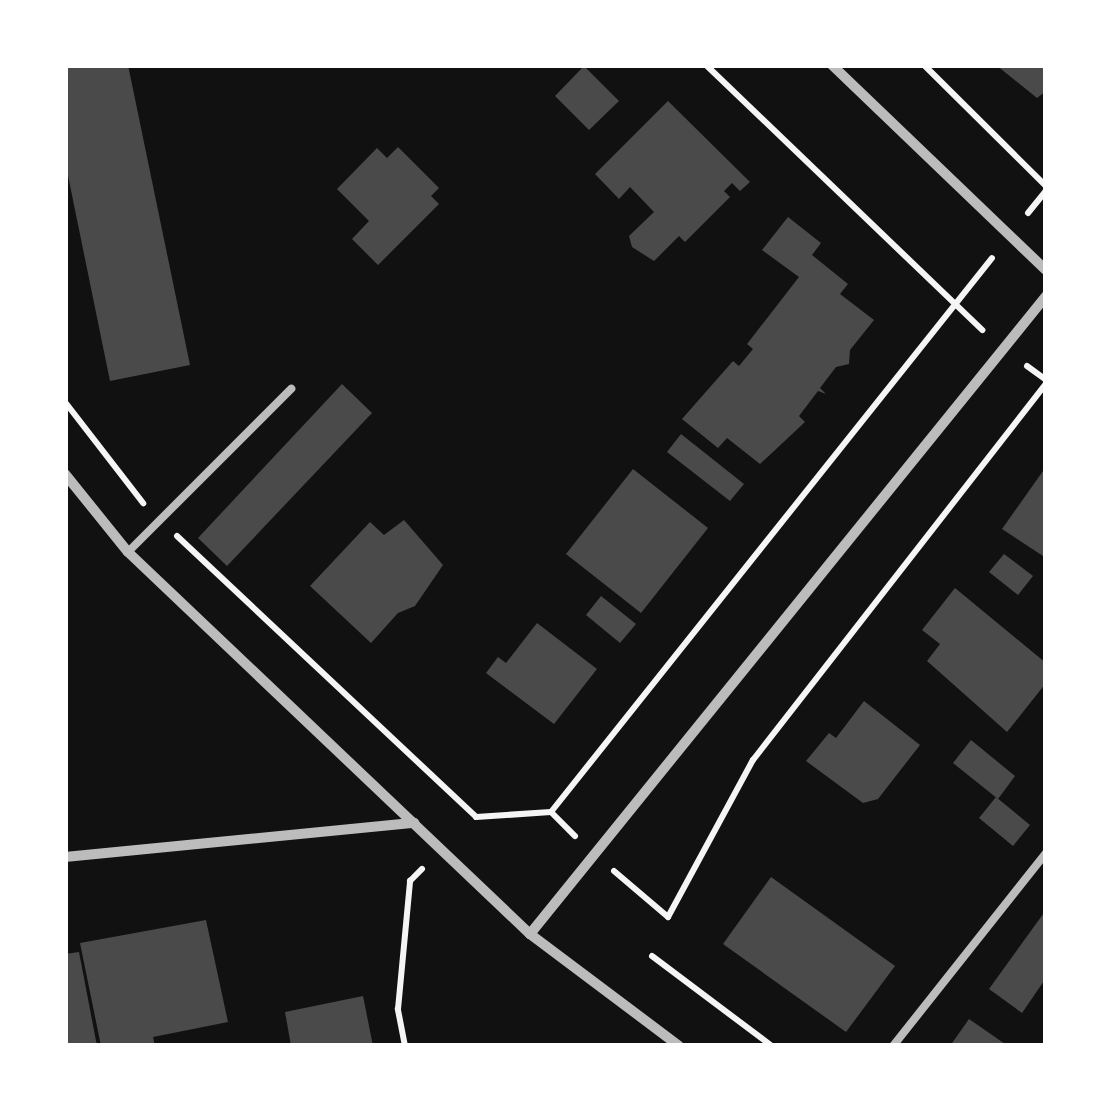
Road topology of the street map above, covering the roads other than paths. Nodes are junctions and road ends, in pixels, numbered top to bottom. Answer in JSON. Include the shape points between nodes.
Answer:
{"nodes":[{"id":1,"x":832,"y":65,"type":"edge"},
{"id":2,"x":1046,"y":270,"type":"edge"},
{"id":3,"x":1046,"y":296,"type":"edge"},
{"id":4,"x":291,"y":388,"type":"dead end"},
{"id":5,"x":65,"y":474,"type":"edge"},
{"id":6,"x":128,"y":552,"type":"junction"},
{"id":7,"x":414,"y":823,"type":"junction"},
{"id":8,"x":1046,"y":853,"type":"edge"},
{"id":9,"x":65,"y":857,"type":"edge"},
{"id":10,"x":530,"y":934,"type":"junction"},
{"id":11,"x":674,"y":1045,"type":"edge"},
{"id":12,"x":893,"y":1046,"type":"edge"}],
"edges":[{"from":1,"to":2,"type":"street"},
{"from":3,"to":10,"type":"street"},
{"from":4,"to":6,"type":"lane"},
{"from":5,"to":6,"type":"street"},
{"from":6,"to":7,"type":"street"},
{"from":7,"to":9,"type":"street"},
{"from":7,"to":10,"type":"street"},
{"from":8,"to":12,"type":"lane"},
{"from":10,"to":11,"type":"street"}]}
